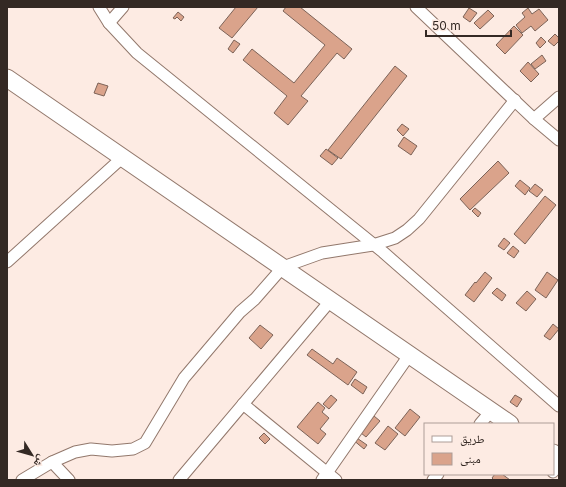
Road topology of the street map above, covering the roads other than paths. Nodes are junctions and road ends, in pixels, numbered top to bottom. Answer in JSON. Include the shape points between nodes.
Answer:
{"nodes":[{"id":1,"x":99,"y":7,"type":"edge"},
{"id":2,"x":123,"y":7,"type":"edge"},
{"id":3,"x":416,"y":7,"type":"edge"},
{"id":4,"x":109,"y":23,"type":"junction"},
{"id":5,"x":7,"y":78,"type":"edge"},
{"id":6,"x":559,"y":97,"type":"edge"},
{"id":7,"x":514,"y":100,"type":"junction"},
{"id":8,"x":534,"y":119,"type":"junction"},
{"id":9,"x":559,"y":140,"type":"edge"},
{"id":10,"x":123,"y":157,"type":"junction"},
{"id":11,"x":373,"y":245,"type":"junction"},
{"id":12,"x":7,"y":262,"type":"edge"},
{"id":13,"x":283,"y":267,"type":"junction"},
{"id":14,"x":330,"y":300,"type":"junction"},
{"id":15,"x":410,"y":354,"type":"junction"},
{"id":16,"x":243,"y":404,"type":"junction"},
{"id":17,"x":559,"y":406,"type":"edge"},
{"id":18,"x":491,"y":411,"type":"junction"},
{"id":19,"x":481,"y":423,"type":"edge"},
{"id":20,"x":509,"y":423,"type":"edge"},
{"id":21,"x":52,"y":462,"type":"junction"},
{"id":22,"x":328,"y":478,"type":"edge"},
{"id":23,"x":22,"y":480,"type":"edge"},
{"id":24,"x":69,"y":480,"type":"edge"},
{"id":25,"x":179,"y":480,"type":"edge"}],
"edges":[{"from":1,"to":4,"type":"street"},
{"from":2,"to":4,"type":"street"},
{"from":3,"to":7,"type":"street"},
{"from":4,"to":11,"type":"street","via":[[137,53]]},
{"from":5,"to":10,"type":"main road"},
{"from":6,"to":8,"type":"street"},
{"from":7,"to":8,"type":"street"},
{"from":7,"to":11,"type":"street","via":[[419,219],[395,238]]},
{"from":8,"to":9,"type":"street"},
{"from":10,"to":12,"type":"street"},
{"from":10,"to":13,"type":"main road"},
{"from":11,"to":13,"type":"street","via":[[322,253]]},
{"from":11,"to":17,"type":"street"},
{"from":13,"to":14,"type":"main road"},
{"from":13,"to":21,"type":"street","via":[[255,300],[240,312],[184,378],[145,443],[133,449],[91,449],[75,452]]},
{"from":14,"to":15,"type":"main road"},
{"from":14,"to":16,"type":"street"},
{"from":15,"to":18,"type":"main road"},
{"from":15,"to":22,"type":"street"},
{"from":16,"to":22,"type":"street"},
{"from":16,"to":25,"type":"street"},
{"from":18,"to":19,"type":"street"},
{"from":18,"to":20,"type":"main road"},
{"from":21,"to":23,"type":"street"},
{"from":21,"to":24,"type":"street"}]}
